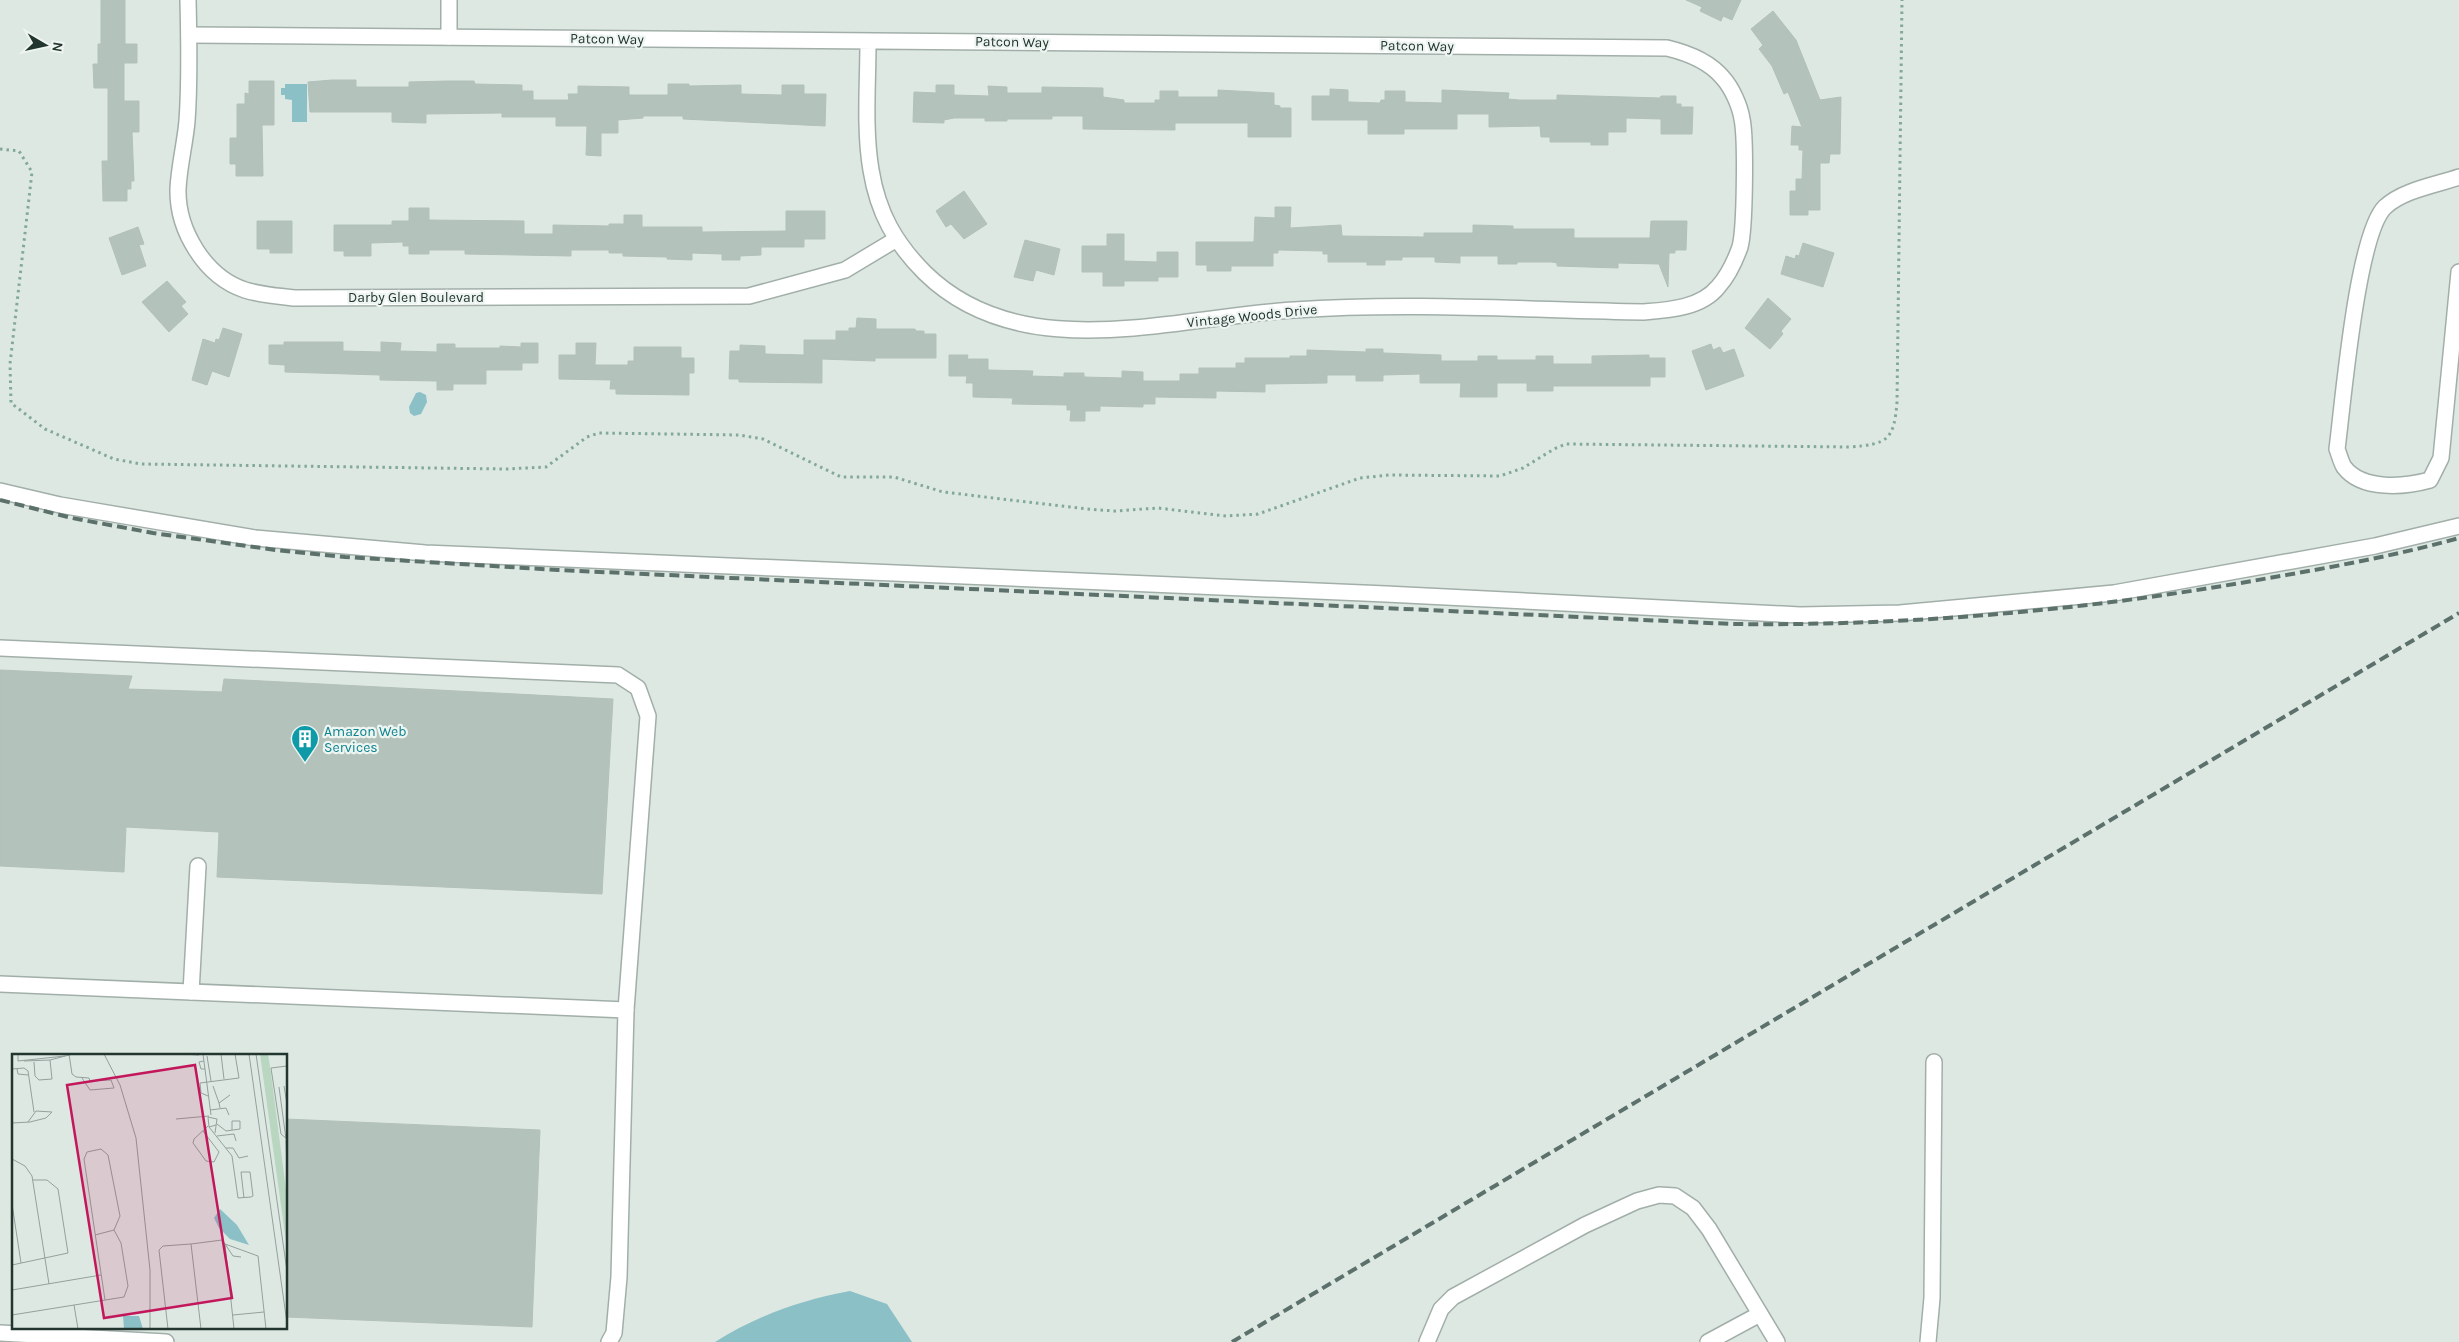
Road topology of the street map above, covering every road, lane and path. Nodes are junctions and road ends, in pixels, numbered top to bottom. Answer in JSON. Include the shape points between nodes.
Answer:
{"nodes":[{"id":1,"x":188,"y":0,"type":"edge"},
{"id":2,"x":449,"y":0,"type":"edge"},
{"id":3,"x":1902,"y":0,"type":"edge"},
{"id":4,"x":189,"y":35,"type":"junction"},
{"id":5,"x":449,"y":36,"type":"junction"},
{"id":6,"x":868,"y":42,"type":"junction"},
{"id":7,"x":0,"y":149,"type":"edge"},
{"id":8,"x":1744,"y":176,"type":"joint"},
{"id":9,"x":2459,"y":177,"type":"edge"},
{"id":10,"x":895,"y":240,"type":"junction"},
{"id":11,"x":2459,"y":272,"type":"edge"},
{"id":12,"x":0,"y":491,"type":"edge"},
{"id":13,"x":2459,"y":526,"type":"edge"},
{"id":14,"x":0,"y":648,"type":"edge"},
{"id":15,"x":198,"y":866,"type":"dead end"},
{"id":16,"x":0,"y":984,"type":"edge"},
{"id":17,"x":191,"y":992,"type":"junction"},
{"id":18,"x":626,"y":1010,"type":"junction"},
{"id":19,"x":1934,"y":1062,"type":"dead end"},
{"id":20,"x":1760,"y":1314,"type":"junction"},
{"id":21,"x":0,"y":1333,"type":"edge"},
{"id":22,"x":166,"y":1342,"type":"edge"},
{"id":23,"x":609,"y":1342,"type":"edge"},
{"id":24,"x":1427,"y":1342,"type":"edge"},
{"id":25,"x":1708,"y":1342,"type":"edge"},
{"id":26,"x":1777,"y":1342,"type":"edge"},
{"id":27,"x":1928,"y":1342,"type":"edge"}],
"edges":[{"from":1,"to":4,"type":"street","name":"Darby Glen Boulevard"},
{"from":2,"to":5,"type":"street"},
{"from":3,"to":7,"type":"path","via":[[1897,402],[1896,422],[1892,434],[1885,440],[1873,445],[1850,447],[1566,444],[1523,468],[1500,476],[1389,474],[1360,478],[1249,516],[1158,508],[1087,509],[943,492],[894,477],[841,477],[763,439],[739,435],[599,433],[587,437],[546,467],[506,469],[141,464],[114,459],[45,428],[11,404],[10,364],[32,172],[19,151]]},
{"from":4,"to":5,"type":"street","name":"Patcon Way"},
{"from":4,"to":10,"type":"street","name":"Darby Glen Boulevard","via":[[188,104],[178,191],[180,216],[203,260],[223,278],[244,290],[294,298],[749,296],[845,270]]},
{"from":5,"to":6,"type":"street","name":"Patcon Way"},
{"from":6,"to":8,"type":"street","name":"Patcon Way","via":[[1667,48],[1688,53],[1724,78],[1743,119]]},
{"from":6,"to":10,"type":"street","name":"Vintage Woods Drive","via":[[871,170],[882,212]]},
{"from":8,"to":10,"type":"street","name":"Vintage Woods Drive","via":[[1740,246],[1730,270],[1717,288],[1694,303],[1644,312],[1369,307],[1218,317],[1143,328],[1062,330],[1028,327],[967,305],[937,284]]},
{"from":9,"to":11,"type":"street","via":[[2396,198],[2384,208],[2372,226],[2358,289],[2337,449],[2344,466],[2354,477],[2383,486],[2409,486],[2430,480],[2441,458]]},
{"from":12,"to":13,"type":"street","via":[[60,505],[255,538],[425,553],[1800,615],[1900,613],[2114,593],[2375,546]]},
{"from":14,"to":18,"type":"street","via":[[618,676],[638,688],[648,716]]},
{"from":15,"to":17,"type":"street"},
{"from":16,"to":17,"type":"street"},
{"from":17,"to":18,"type":"street"},
{"from":18,"to":23,"type":"street","via":[[619,1277],[614,1332]]},
{"from":19,"to":27,"type":"street","via":[[1932,1298]]},
{"from":20,"to":24,"type":"street","via":[[1693,1208],[1675,1196],[1659,1195],[1585,1225],[1453,1298],[1441,1309]]},
{"from":20,"to":25,"type":"street"},
{"from":20,"to":26,"type":"street"},
{"from":21,"to":22,"type":"street"}]}
